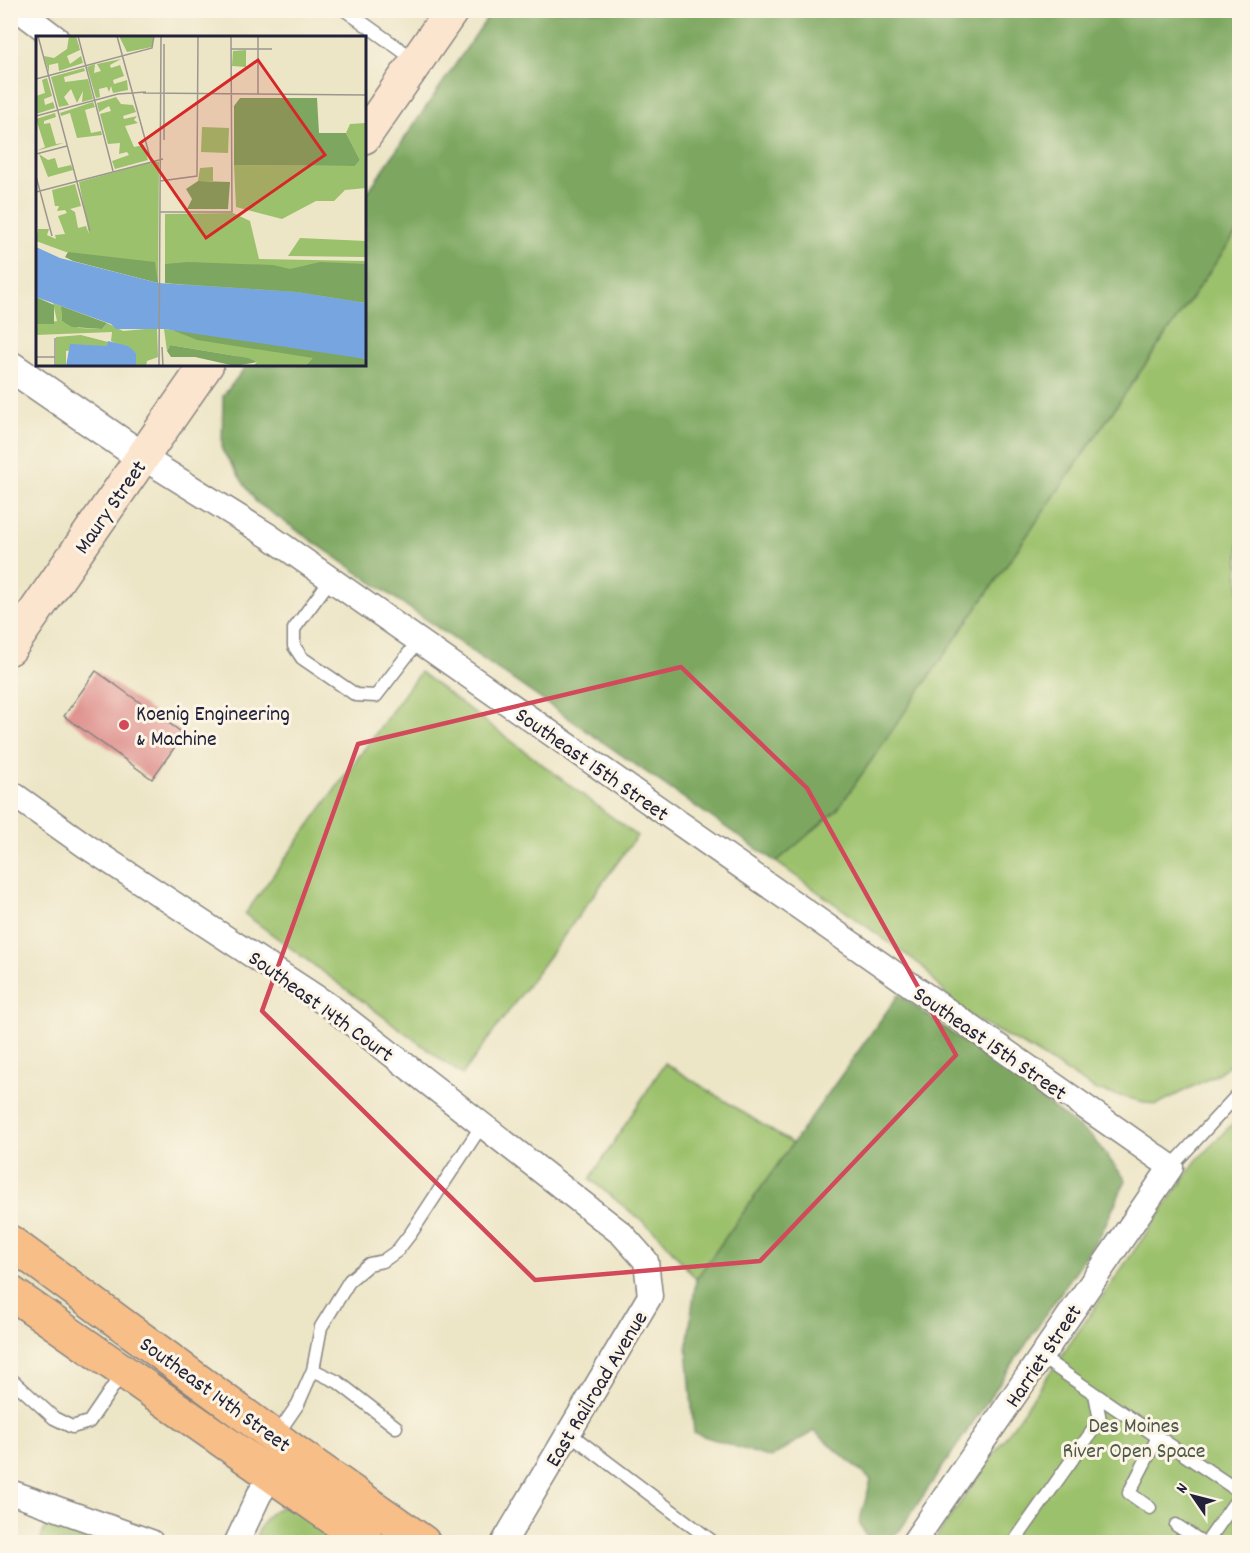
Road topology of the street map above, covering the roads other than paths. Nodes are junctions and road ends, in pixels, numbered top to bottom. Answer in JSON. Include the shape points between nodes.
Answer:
{"nodes":[{"id":1,"x":19,"y":10,"type":"edge"},
{"id":2,"x":345,"y":10,"type":"edge"},
{"id":3,"x":452,"y":10,"type":"edge"},
{"id":4,"x":53,"y":36,"type":"edge"},
{"id":5,"x":417,"y":61,"type":"junction"},
{"id":6,"x":366,"y":134,"type":"edge"},
{"id":7,"x":10,"y":366,"type":"edge"},
{"id":8,"x":206,"y":366,"type":"edge"},
{"id":9,"x":142,"y":458,"type":"junction"},
{"id":10,"x":331,"y":579,"type":"junction"},
{"id":11,"x":418,"y":640,"type":"junction"},
{"id":12,"x":10,"y":648,"type":"edge"},
{"id":13,"x":10,"y":792,"type":"edge"},
{"id":14,"x":1239,"y":1092,"type":"edge"},
{"id":15,"x":482,"y":1125,"type":"junction"},
{"id":16,"x":1171,"y":1167,"type":"junction"},
{"id":17,"x":621,"y":1234,"type":"joint"},
{"id":18,"x":10,"y":1242,"type":"edge"},
{"id":19,"x":10,"y":1292,"type":"edge"},
{"id":20,"x":1041,"y":1357,"type":"junction"},
{"id":21,"x":313,"y":1370,"type":"junction"},
{"id":22,"x":123,"y":1371,"type":"junction"},
{"id":23,"x":10,"y":1378,"type":"edge"},
{"id":24,"x":1095,"y":1394,"type":"junction"},
{"id":25,"x":396,"y":1427,"type":"dead end"},
{"id":26,"x":569,"y":1433,"type":"junction"},
{"id":27,"x":1158,"y":1437,"type":"junction"},
{"id":28,"x":283,"y":1443,"type":"junction"},
{"id":29,"x":272,"y":1475,"type":"junction"},
{"id":30,"x":10,"y":1492,"type":"edge"},
{"id":31,"x":1239,"y":1494,"type":"edge"},
{"id":32,"x":1150,"y":1508,"type":"dead end"},
{"id":33,"x":1176,"y":1525,"type":"dead end"},
{"id":34,"x":151,"y":1542,"type":"edge"},
{"id":35,"x":237,"y":1542,"type":"edge"},
{"id":36,"x":367,"y":1542,"type":"edge"},
{"id":37,"x":423,"y":1542,"type":"edge"},
{"id":38,"x":504,"y":1542,"type":"edge"},
{"id":39,"x":713,"y":1542,"type":"edge"},
{"id":40,"x":914,"y":1542,"type":"edge"},
{"id":41,"x":1014,"y":1542,"type":"edge"},
{"id":42,"x":1204,"y":1542,"type":"edge"}],
"edges":[{"from":1,"to":4,"type":"street"},
{"from":2,"to":5,"type":"lane"},
{"from":3,"to":5,"type":"main road"},
{"from":5,"to":6,"type":"main road"},
{"from":7,"to":9,"type":"street","name":"Southeast 15th Street"},
{"from":8,"to":9,"type":"main road","name":"Maury Street"},
{"from":9,"to":10,"type":"street","name":"Southeast 15th Street"},
{"from":9,"to":12,"type":"main road","name":"Maury Street"},
{"from":10,"to":11,"type":"street","name":"Southeast 15th Street"},
{"from":10,"to":11,"type":"lane","via":[[294,629],[294,646],[302,658],[356,695],[376,696]]},
{"from":11,"to":16,"type":"street","name":"Southeast 15th Street"},
{"from":13,"to":15,"type":"street","name":"Southeast 14th Court","via":[[331,1007]]},
{"from":14,"to":16,"type":"lane"},
{"from":15,"to":17,"type":"street","name":"Southeast 14th Court"},
{"from":15,"to":21,"type":"lane","via":[[397,1251],[383,1261],[369,1264],[350,1280],[321,1327]]},
{"from":16,"to":20,"type":"street","name":"Harriet Street"},
{"from":17,"to":26,"type":"street","name":"East Railroad Avenue","via":[[646,1261],[650,1296]]},
{"from":18,"to":28,"type":"main road","name":"Southeast 14th Street"},
{"from":19,"to":22,"type":"main road","name":"Southeast 14th Street"},
{"from":20,"to":24,"type":"lane"},
{"from":20,"to":40,"type":"street","name":"Harriet Street"},
{"from":21,"to":25,"type":"lane","via":[[338,1382]]},
{"from":21,"to":28,"type":"lane"},
{"from":22,"to":23,"type":"lane","via":[[89,1422],[72,1427],[54,1418]]},
{"from":22,"to":29,"type":"main road","name":"Southeast 14th Street"},
{"from":24,"to":27,"type":"lane"},
{"from":24,"to":41,"type":"lane","via":[[1100,1420]]},
{"from":26,"to":38,"type":"street","name":"East Railroad Avenue"},
{"from":26,"to":39,"type":"lane"},
{"from":27,"to":31,"type":"lane"},
{"from":27,"to":32,"type":"lane","via":[[1129,1493]]},
{"from":28,"to":29,"type":"street"},
{"from":28,"to":37,"type":"main road","name":"Southeast 14th Street"},
{"from":29,"to":35,"type":"street"},
{"from":29,"to":36,"type":"main road","name":"Southeast 14th Street"},
{"from":30,"to":34,"type":"street"},
{"from":31,"to":42,"type":"lane"},
{"from":33,"to":42,"type":"lane"}]}
